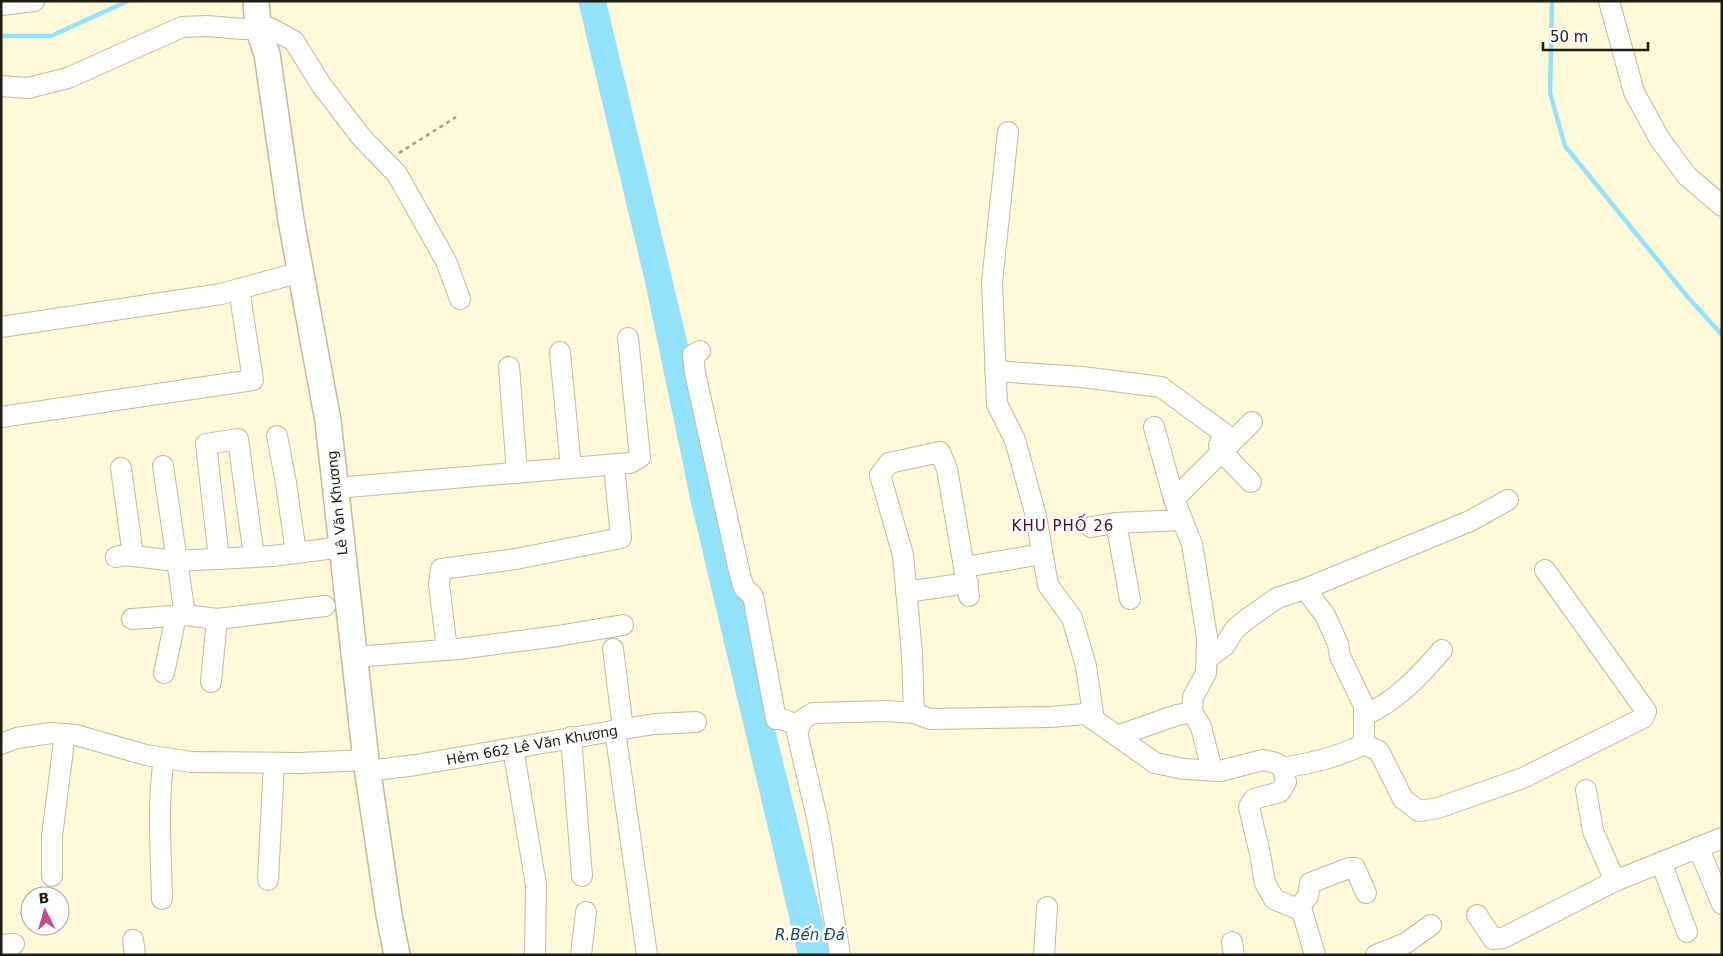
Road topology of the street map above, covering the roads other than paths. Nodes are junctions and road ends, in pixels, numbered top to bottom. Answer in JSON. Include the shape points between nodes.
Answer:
{"nodes":[{"id":1,"x":34,"y":1,"type":"edge"},
{"id":2,"x":256,"y":1,"type":"edge"},
{"id":3,"x":268,"y":1,"type":"edge"},
{"id":4,"x":1609,"y":1,"type":"edge"},
{"id":5,"x":1,"y":4,"type":"edge"},
{"id":6,"x":264,"y":28,"type":"junction"},
{"id":7,"x":1,"y":86,"type":"edge"},
{"id":8,"x":1008,"y":132,"type":"dead end"},
{"id":9,"x":1722,"y":206,"type":"edge"},
{"id":10,"x":301,"y":272,"type":"junction"},
{"id":11,"x":239,"y":289,"type":"junction"},
{"id":12,"x":460,"y":298,"type":"dead end"},
{"id":13,"x":1,"y":327,"type":"edge"},
{"id":14,"x":628,"y":338,"type":"dead end"},
{"id":15,"x":700,"y":351,"type":"dead end"},
{"id":16,"x":560,"y":352,"type":"dead end"},
{"id":17,"x":509,"y":367,"type":"dead end"},
{"id":18,"x":995,"y":371,"type":"junction"},
{"id":19,"x":1,"y":417,"type":"edge"},
{"id":20,"x":1252,"y":422,"type":"dead end"},
{"id":21,"x":1154,"y":427,"type":"dead end"},
{"id":22,"x":277,"y":436,"type":"dead end"},
{"id":23,"x":1221,"y":451,"type":"junction"},
{"id":24,"x":614,"y":465,"type":"junction"},
{"id":25,"x":162,"y":466,"type":"dead end"},
{"id":26,"x":121,"y":468,"type":"dead end"},
{"id":27,"x":571,"y":468,"type":"junction"},
{"id":28,"x":517,"y":473,"type":"junction"},
{"id":29,"x":1251,"y":482,"type":"dead end"},
{"id":30,"x":336,"y":488,"type":"junction"},
{"id":31,"x":1174,"y":499,"type":"junction"},
{"id":32,"x":1508,"y":500,"type":"dead end"},
{"id":33,"x":1182,"y":520,"type":"junction"},
{"id":34,"x":1116,"y":523,"type":"junction"},
{"id":35,"x":1091,"y":528,"type":"dead end"},
{"id":36,"x":342,"y":547,"type":"junction"},
{"id":37,"x":296,"y":553,"type":"junction"},
{"id":38,"x":1042,"y":554,"type":"junction"},
{"id":39,"x":254,"y":557,"type":"junction"},
{"id":40,"x":219,"y":559,"type":"junction"},
{"id":41,"x":176,"y":561,"type":"junction"},
{"id":42,"x":1545,"y":570,"type":"dead end"},
{"id":43,"x":967,"y":582,"type":"junction"},
{"id":44,"x":1305,"y":589,"type":"junction"},
{"id":45,"x":906,"y":592,"type":"junction"},
{"id":46,"x":1130,"y":599,"type":"dead end"},
{"id":47,"x":324,"y":606,"type":"dead end"},
{"id":48,"x":181,"y":615,"type":"junction"},
{"id":49,"x":132,"y":619,"type":"dead end"},
{"id":50,"x":217,"y":620,"type":"junction"},
{"id":51,"x":623,"y":625,"type":"dead end"},
{"id":52,"x":613,"y":648,"type":"dead end"},
{"id":53,"x":447,"y":650,"type":"junction"},
{"id":54,"x":1442,"y":650,"type":"dead end"},
{"id":55,"x":354,"y":657,"type":"junction"},
{"id":56,"x":1207,"y":659,"type":"junction"},
{"id":57,"x":164,"y":673,"type":"dead end"},
{"id":58,"x":211,"y":682,"type":"dead end"},
{"id":59,"x":1192,"y":712,"type":"junction"},
{"id":60,"x":914,"y":713,"type":"junction"},
{"id":61,"x":1364,"y":716,"type":"junction"},
{"id":62,"x":1094,"y":720,"type":"junction"},
{"id":63,"x":696,"y":722,"type":"dead end"},
{"id":64,"x":799,"y":729,"type":"junction"},
{"id":65,"x":619,"y":730,"type":"junction"},
{"id":66,"x":65,"y":734,"type":"junction"},
{"id":67,"x":1117,"y":736,"type":"junction"},
{"id":68,"x":571,"y":737,"type":"junction"},
{"id":69,"x":1,"y":744,"type":"edge"},
{"id":70,"x":1364,"y":744,"type":"junction"},
{"id":71,"x":513,"y":748,"type":"junction"},
{"id":72,"x":164,"y":758,"type":"junction"},
{"id":73,"x":274,"y":763,"type":"junction"},
{"id":74,"x":367,"y":765,"type":"junction"},
{"id":75,"x":1284,"y":768,"type":"junction"},
{"id":76,"x":1212,"y":770,"type":"junction"},
{"id":77,"x":1586,"y":790,"type":"dead end"},
{"id":78,"x":1722,"y":838,"type":"edge"},
{"id":79,"x":1698,"y":848,"type":"junction"},
{"id":80,"x":1661,"y":862,"type":"junction"},
{"id":81,"x":52,"y":876,"type":"dead end"},
{"id":82,"x":582,"y":876,"type":"dead end"},
{"id":83,"x":268,"y":880,"type":"dead end"},
{"id":84,"x":1615,"y":880,"type":"junction"},
{"id":85,"x":1366,"y":893,"type":"dead end"},
{"id":86,"x":162,"y":899,"type":"dead end"},
{"id":87,"x":1722,"y":904,"type":"edge"},
{"id":88,"x":1047,"y":907,"type":"dead end"},
{"id":89,"x":1298,"y":909,"type":"junction"},
{"id":90,"x":586,"y":912,"type":"dead end"},
{"id":91,"x":1477,"y":915,"type":"dead end"},
{"id":92,"x":1431,"y":925,"type":"dead end"},
{"id":93,"x":1688,"y":932,"type":"dead end"},
{"id":94,"x":1505,"y":946,"type":"edge"},
{"id":95,"x":397,"y":955,"type":"edge"},
{"id":96,"x":534,"y":955,"type":"edge"},
{"id":97,"x":581,"y":955,"type":"edge"},
{"id":98,"x":647,"y":955,"type":"edge"},
{"id":99,"x":840,"y":955,"type":"edge"},
{"id":100,"x":1044,"y":955,"type":"edge"},
{"id":101,"x":1315,"y":955,"type":"edge"},
{"id":102,"x":1376,"y":955,"type":"edge"}],
"edges":[{"from":1,"to":5,"type":"street"},
{"from":2,"to":6,"type":"main road","name":"Lê Văn Khương"},
{"from":3,"to":6,"type":"main road","name":"Lê Văn Khương"},
{"from":4,"to":9,"type":"street","via":[[1634,92],[1655,131],[1687,176]]},
{"from":6,"to":7,"type":"street","via":[[182,27],[68,78],[28,88]]},
{"from":6,"to":10,"type":"main road","name":"Lê Văn Khương"},
{"from":6,"to":12,"type":"street","via":[[294,41],[322,86],[362,138],[397,174],[446,261]]},
{"from":8,"to":18,"type":"street","via":[[992,282]]},
{"from":10,"to":11,"type":"street"},
{"from":10,"to":30,"type":"main road","name":"Lê Văn Khương","via":[[328,421]]},
{"from":11,"to":13,"type":"street"},
{"from":11,"to":19,"type":"street","via":[[253,380]]},
{"from":14,"to":24,"type":"street","via":[[640,457],[630,464]]},
{"from":15,"to":64,"type":"street","via":[[693,355],[695,373],[740,575],[744,588],[753,596],[776,719],[791,722]]},
{"from":16,"to":27,"type":"street"},
{"from":17,"to":28,"type":"street"},
{"from":18,"to":23,"type":"street","via":[[1082,376],[1161,387],[1225,434],[1219,445]]},
{"from":18,"to":38,"type":"street","via":[[997,404],[1015,440],[1036,516]]},
{"from":20,"to":23,"type":"street"},
{"from":21,"to":31,"type":"street"},
{"from":22,"to":37,"type":"street"},
{"from":23,"to":29,"type":"street"},
{"from":23,"to":31,"type":"street"},
{"from":24,"to":27,"type":"street"},
{"from":24,"to":53,"type":"street","via":[[620,538],[441,569]]},
{"from":25,"to":41,"type":"street"},
{"from":26,"to":41,"type":"street","via":[[124,556]]},
{"from":27,"to":28,"type":"street"},
{"from":28,"to":30,"type":"street"},
{"from":30,"to":36,"type":"main road","name":"Lê Văn Khương"},
{"from":31,"to":33,"type":"street"},
{"from":32,"to":44,"type":"street","via":[[1470,521]]},
{"from":33,"to":34,"type":"street"},
{"from":33,"to":56,"type":"street","via":[[1192,544],[1207,637]]},
{"from":34,"to":35,"type":"street"},
{"from":34,"to":46,"type":"street"},
{"from":36,"to":37,"type":"street"},
{"from":36,"to":55,"type":"main road","name":"Lê Văn Khương"},
{"from":37,"to":39,"type":"street"},
{"from":38,"to":43,"type":"street"},
{"from":38,"to":62,"type":"street","via":[[1048,585],[1072,618],[1086,666]]},
{"from":39,"to":40,"type":"street"},
{"from":39,"to":40,"type":"street","via":[[238,438],[206,444]]},
{"from":40,"to":41,"type":"street"},
{"from":41,"to":48,"type":"street"},
{"from":42,"to":70,"type":"street","via":[[1646,711],[1643,718],[1523,778],[1419,812],[1403,799],[1379,751]]},
{"from":43,"to":45,"type":"street"},
{"from":43,"to":45,"type":"street","via":[[947,469],[940,452],[889,463],[880,475],[903,555]]},
{"from":44,"to":56,"type":"street","via":[[1277,598],[1247,618],[1225,645]]},
{"from":44,"to":61,"type":"street","via":[[1325,615],[1364,706]]},
{"from":45,"to":60,"type":"street"},
{"from":47,"to":50,"type":"street"},
{"from":48,"to":49,"type":"street"},
{"from":48,"to":50,"type":"street"},
{"from":48,"to":57,"type":"street"},
{"from":50,"to":58,"type":"street"},
{"from":51,"to":53,"type":"street"},
{"from":52,"to":65,"type":"street"},
{"from":53,"to":55,"type":"street"},
{"from":54,"to":61,"type":"street","via":[[1413,683],[1383,707]]},
{"from":55,"to":74,"type":"main road","name":"Lê Văn Khương"},
{"from":56,"to":59,"type":"street","via":[[1206,674],[1193,697]]},
{"from":59,"to":67,"type":"street"},
{"from":59,"to":76,"type":"street","via":[[1201,727]]},
{"from":60,"to":62,"type":"street","via":[[930,719],[1086,714]]},
{"from":60,"to":64,"type":"street","via":[[887,710],[813,713],[802,720]]},
{"from":61,"to":70,"type":"street"},
{"from":62,"to":67,"type":"street"},
{"from":63,"to":65,"type":"street","name":"Hẻm 662 Lê Văn Khương"},
{"from":64,"to":99,"type":"street","via":[[797,732],[818,822]]},
{"from":65,"to":68,"type":"street","name":"Hẻm 662 Lê Văn Khương"},
{"from":65,"to":98,"type":"street"},
{"from":66,"to":69,"type":"street","name":"Hẻm 662 Lê Văn Khương","via":[[17,738]]},
{"from":66,"to":72,"type":"street","name":"Hẻm 662 Lê Văn Khương"},
{"from":66,"to":81,"type":"street","via":[[52,836]]},
{"from":67,"to":76,"type":"street","via":[[1155,763]]},
{"from":68,"to":71,"type":"street","name":"Hẻm 662 Lê Văn Khương"},
{"from":68,"to":82,"type":"street"},
{"from":70,"to":75,"type":"street","via":[[1343,755]]},
{"from":71,"to":74,"type":"street","name":"Hẻm 662 Lê Văn Khương","via":[[416,765]]},
{"from":71,"to":96,"type":"street","via":[[536,884]]},
{"from":72,"to":73,"type":"street","name":"Hẻm 662 Lê Văn Khương","via":[[191,762]]},
{"from":72,"to":86,"type":"street","via":[[159,826]]},
{"from":73,"to":74,"type":"street","name":"Hẻm 662 Lê Văn Khương"},
{"from":73,"to":83,"type":"street"},
{"from":74,"to":95,"type":"main road","name":"Lê Văn Khương"},
{"from":75,"to":76,"type":"street","via":[[1263,760],[1236,768]]},
{"from":75,"to":89,"type":"street","via":[[1286,782],[1280,792],[1254,799],[1249,807],[1264,883],[1274,898]]},
{"from":77,"to":84,"type":"street","via":[[1593,831]]},
{"from":78,"to":79,"type":"street"},
{"from":79,"to":80,"type":"street"},
{"from":79,"to":87,"type":"street"},
{"from":80,"to":84,"type":"street"},
{"from":80,"to":93,"type":"street"},
{"from":84,"to":94,"type":"street"},
{"from":85,"to":89,"type":"street","via":[[1355,868],[1349,868],[1310,883],[1308,896]]},
{"from":88,"to":100,"type":"street"},
{"from":89,"to":101,"type":"street","via":[[1302,911]]},
{"from":90,"to":97,"type":"street"},
{"from":91,"to":94,"type":"street","via":[[1493,939]]},
{"from":92,"to":102,"type":"street","via":[[1406,943]]}]}
